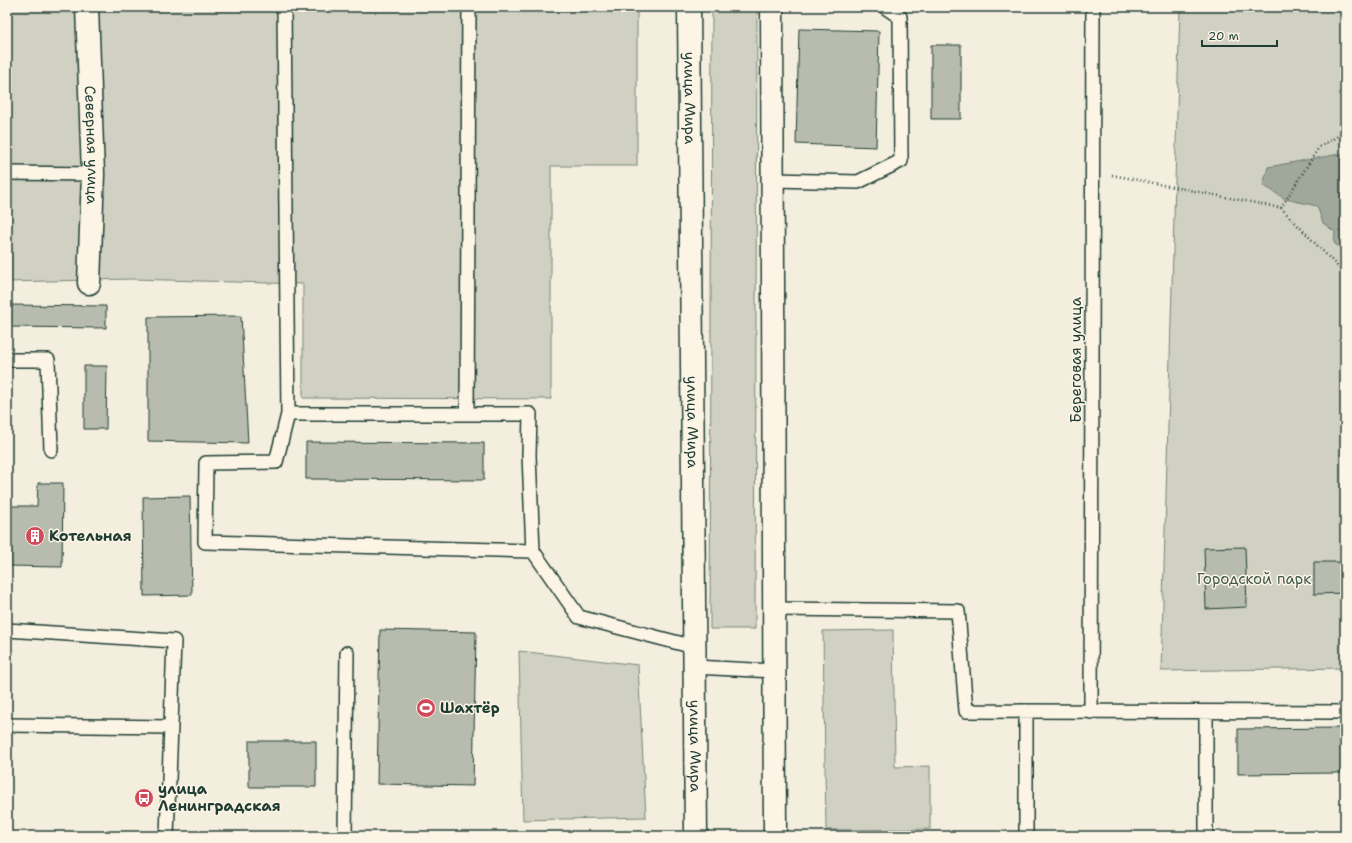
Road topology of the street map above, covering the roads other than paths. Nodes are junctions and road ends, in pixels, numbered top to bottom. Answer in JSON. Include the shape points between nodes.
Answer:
{"nodes":[{"id":1,"x":87,"y":7,"type":"edge"},
{"id":2,"x":284,"y":7,"type":"edge"},
{"id":3,"x":469,"y":7,"type":"edge"},
{"id":4,"x":689,"y":7,"type":"edge"},
{"id":5,"x":772,"y":7,"type":"edge"},
{"id":6,"x":885,"y":7,"type":"edge"},
{"id":7,"x":1093,"y":7,"type":"edge"},
{"id":8,"x":7,"y":173,"type":"edge"},
{"id":9,"x":92,"y":174,"type":"junction"},
{"id":10,"x":773,"y":180,"type":"junction"},
{"id":11,"x":90,"y":283,"type":"dead end"},
{"id":12,"x":7,"y":360,"type":"edge"},
{"id":13,"x":468,"y":413,"type":"junction"},
{"id":14,"x":288,"y":414,"type":"junction"},
{"id":15,"x":51,"y":450,"type":"dead end"},
{"id":16,"x":533,"y":551,"type":"junction"},
{"id":17,"x":775,"y":609,"type":"junction"},
{"id":18,"x":7,"y":630,"type":"edge"},
{"id":19,"x":347,"y":653,"type":"dead end"},
{"id":20,"x":694,"y":657,"type":"junction"},
{"id":21,"x":775,"y":671,"type":"junction"},
{"id":22,"x":1026,"y":711,"type":"junction"},
{"id":23,"x":1092,"y":712,"type":"junction"},
{"id":24,"x":1206,"y":712,"type":"junction"},
{"id":25,"x":1345,"y":712,"type":"edge"},
{"id":26,"x":7,"y":725,"type":"edge"},
{"id":27,"x":171,"y":727,"type":"junction"},
{"id":28,"x":167,"y":836,"type":"edge"},
{"id":29,"x":345,"y":836,"type":"edge"},
{"id":30,"x":696,"y":836,"type":"edge"},
{"id":31,"x":775,"y":836,"type":"edge"},
{"id":32,"x":1026,"y":836,"type":"edge"},
{"id":33,"x":1206,"y":836,"type":"edge"}],
"edges":[{"from":1,"to":9,"type":"main road","name":"Северная улица"},
{"from":2,"to":14,"type":"lane"},
{"from":3,"to":13,"type":"lane"},
{"from":4,"to":20,"type":"main road","name":"улица Мира"},
{"from":5,"to":10,"type":"main road"},
{"from":6,"to":10,"type":"lane","via":[[900,17],[901,161],[858,182]]},
{"from":7,"to":23,"type":"lane","name":"Береговая улица"},
{"from":8,"to":9,"type":"lane"},
{"from":9,"to":11,"type":"main road","name":"Северная улица"},
{"from":10,"to":17,"type":"main road"},
{"from":12,"to":15,"type":"lane","via":[[48,360]]},
{"from":13,"to":14,"type":"lane"},
{"from":13,"to":16,"type":"lane","via":[[530,414],[528,455]]},
{"from":14,"to":16,"type":"lane","via":[[276,462],[206,463],[205,542]]},
{"from":16,"to":20,"type":"lane","via":[[579,617]]},
{"from":17,"to":21,"type":"main road"},
{"from":17,"to":22,"type":"lane","via":[[958,611],[966,711]]},
{"from":18,"to":27,"type":"lane","via":[[174,641]]},
{"from":19,"to":29,"type":"lane"},
{"from":20,"to":21,"type":"lane"},
{"from":20,"to":30,"type":"main road","name":"улица Мира"},
{"from":21,"to":31,"type":"main road"},
{"from":22,"to":23,"type":"lane"},
{"from":22,"to":32,"type":"lane"},
{"from":23,"to":24,"type":"lane"},
{"from":24,"to":25,"type":"lane"},
{"from":24,"to":33,"type":"lane"},
{"from":26,"to":27,"type":"lane"},
{"from":27,"to":28,"type":"lane"}]}
